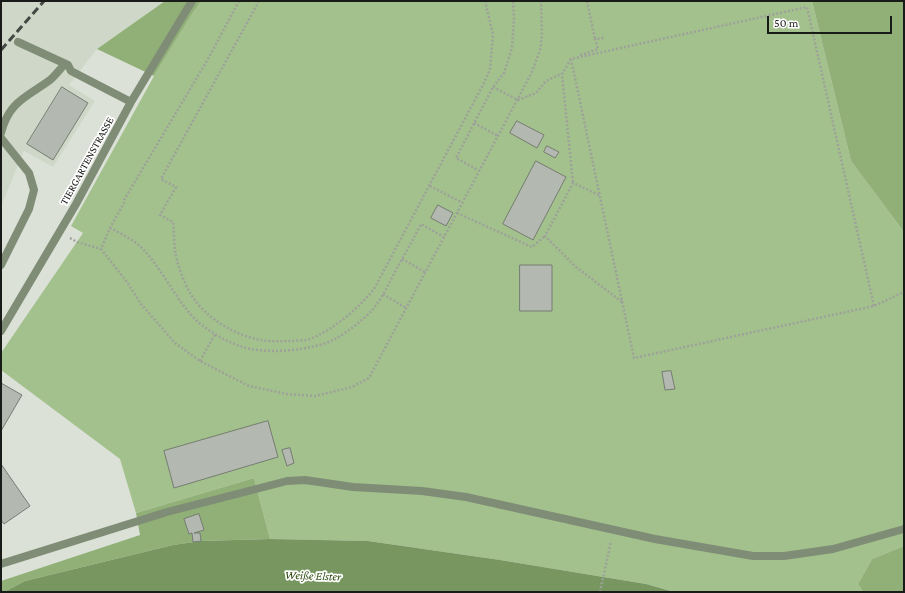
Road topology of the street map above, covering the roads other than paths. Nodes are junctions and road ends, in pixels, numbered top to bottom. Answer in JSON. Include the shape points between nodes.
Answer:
{"nodes":[{"id":1,"x":192,"y":1,"type":"edge"},
{"id":2,"x":18,"y":42,"type":"dead end"},
{"id":3,"x":64,"y":64,"type":"junction"},
{"id":4,"x":131,"y":102,"type":"junction"},
{"id":5,"x":1,"y":132,"type":"edge"},
{"id":6,"x":1,"y":138,"type":"edge"},
{"id":7,"x":1,"y":265,"type":"edge"},
{"id":8,"x":1,"y":331,"type":"edge"},
{"id":9,"x":904,"y":529,"type":"edge"},
{"id":10,"x":1,"y":564,"type":"edge"}],
"edges":[{"from":1,"to":4,"type":"lane","name":"TIERGARTENSTRASSE"},
{"from":2,"to":3,"type":"lane"},
{"from":3,"to":4,"type":"lane","via":[[68,65],[71,71]]},
{"from":3,"to":5,"type":"lane","via":[[51,79],[10,110]]},
{"from":4,"to":8,"type":"lane","name":"TIERGARTENSTRASSE","via":[[76,204]]},
{"from":6,"to":7,"type":"lane","via":[[30,173],[34,190],[29,209]]},
{"from":9,"to":10,"type":"lane","via":[[833,549],[784,556],[753,556],[655,539],[466,497],[305,480],[287,481],[167,512]]}]}
